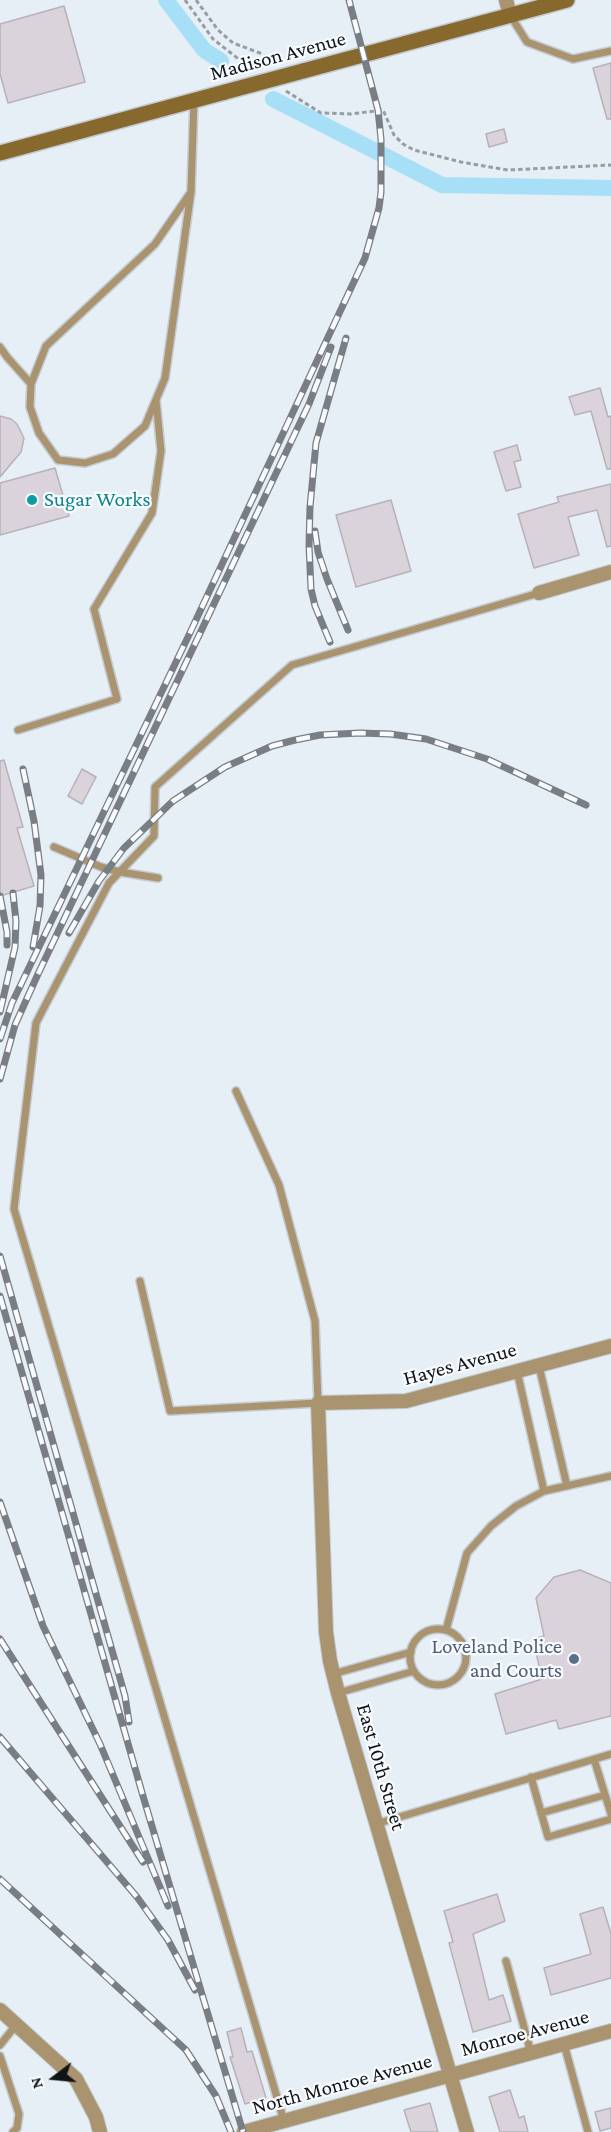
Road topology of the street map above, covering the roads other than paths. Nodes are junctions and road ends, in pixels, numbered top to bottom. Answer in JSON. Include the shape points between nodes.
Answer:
{"nodes":[{"id":1,"x":506,"y":0,"type":"edge"},
{"id":2,"x":567,"y":0,"type":"edge"},
{"id":3,"x":510,"y":15,"type":"junction"},
{"id":4,"x":611,"y":51,"type":"edge"},
{"id":5,"x":194,"y":100,"type":"junction"},
{"id":6,"x":0,"y":153,"type":"edge"},
{"id":7,"x":191,"y":192,"type":"junction"},
{"id":8,"x":0,"y":347,"type":"edge"},
{"id":9,"x":32,"y":384,"type":"junction"},
{"id":10,"x":156,"y":400,"type":"junction"},
{"id":11,"x":611,"y":572,"type":"edge"},
{"id":12,"x":538,"y":593,"type":"joint"},
{"id":13,"x":18,"y":730,"type":"dead end"},
{"id":14,"x":54,"y":847,"type":"dead end"},
{"id":15,"x":120,"y":872,"type":"junction"},
{"id":16,"x":158,"y":878,"type":"dead end"},
{"id":17,"x":236,"y":1092,"type":"dead end"},
{"id":18,"x":140,"y":1281,"type":"dead end"},
{"id":19,"x":611,"y":1346,"type":"edge"},
{"id":20,"x":539,"y":1365,"type":"junction"},
{"id":21,"x":517,"y":1371,"type":"junction"},
{"id":22,"x":318,"y":1403,"type":"junction"},
{"id":23,"x":611,"y":1476,"type":"edge"},
{"id":24,"x":567,"y":1486,"type":"junction"},
{"id":25,"x":544,"y":1491,"type":"junction"},
{"id":26,"x":446,"y":1630,"type":"junction"},
{"id":27,"x":411,"y":1652,"type":"junction"},
{"id":28,"x":414,"y":1671,"type":"junction"},
{"id":29,"x":333,"y":1674,"type":"junction"},
{"id":30,"x":338,"y":1693,"type":"junction"},
{"id":31,"x":611,"y":1754,"type":"edge"},
{"id":32,"x":594,"y":1759,"type":"junction"},
{"id":33,"x":531,"y":1778,"type":"junction"},
{"id":34,"x":605,"y":1795,"type":"junction"},
{"id":35,"x":541,"y":1814,"type":"junction"},
{"id":36,"x":611,"y":1814,"type":"edge"},
{"id":37,"x":611,"y":1819,"type":"edge"},
{"id":38,"x":376,"y":1824,"type":"junction"},
{"id":39,"x":506,"y":1961,"type":"dead end"},
{"id":40,"x":0,"y":2010,"type":"edge"},
{"id":41,"x":15,"y":2025,"type":"junction"},
{"id":42,"x":611,"y":2031,"type":"edge"},
{"id":43,"x":564,"y":2044,"type":"junction"},
{"id":44,"x":0,"y":2045,"type":"edge"},
{"id":45,"x":531,"y":2052,"type":"junction"},
{"id":46,"x":0,"y":2056,"type":"edge"},
{"id":47,"x":450,"y":2076,"type":"junction"},
{"id":48,"x":284,"y":2121,"type":"junction"},
{"id":49,"x":13,"y":2132,"type":"edge"},
{"id":50,"x":100,"y":2132,"type":"edge"},
{"id":51,"x":244,"y":2132,"type":"edge"},
{"id":52,"x":466,"y":2132,"type":"edge"},
{"id":53,"x":588,"y":2132,"type":"edge"}],
"edges":[{"from":1,"to":3,"type":"street"},
{"from":2,"to":3,"type":"main road","name":"Madison Avenue"},
{"from":3,"to":4,"type":"lane","via":[[527,42],[573,59]]},
{"from":3,"to":5,"type":"main road","name":"Madison Avenue","bridge":true},
{"from":5,"to":6,"type":"main road","name":"Madison Avenue"},
{"from":5,"to":7,"type":"lane"},
{"from":7,"to":9,"type":"lane","via":[[155,243],[46,346]]},
{"from":7,"to":10,"type":"lane","via":[[165,378]]},
{"from":8,"to":9,"type":"lane"},
{"from":9,"to":10,"type":"lane","via":[[30,407],[39,433],[58,460],[85,463],[113,454],[145,426]]},
{"from":10,"to":13,"type":"lane","via":[[161,451],[152,513],[94,609],[117,699]]},
{"from":11,"to":12,"type":"street"},
{"from":12,"to":15,"type":"lane","via":[[292,665],[155,787],[154,836]]},
{"from":14,"to":15,"type":"lane"},
{"from":15,"to":16,"type":"lane"},
{"from":15,"to":48,"type":"lane","via":[[109,883],[36,1023],[14,1209]]},
{"from":17,"to":22,"type":"lane","via":[[279,1185],[315,1321]]},
{"from":18,"to":22,"type":"lane","via":[[170,1412]]},
{"from":19,"to":20,"type":"street","name":"Hayes Avenue"},
{"from":20,"to":21,"type":"street","name":"Hayes Avenue"},
{"from":20,"to":24,"type":"lane"},
{"from":21,"to":22,"type":"street","name":"Hayes Avenue","via":[[406,1401]]},
{"from":21,"to":25,"type":"lane"},
{"from":22,"to":29,"type":"street","name":"East 10th Street","via":[[326,1632]]},
{"from":23,"to":24,"type":"lane"},
{"from":24,"to":25,"type":"lane"},
{"from":25,"to":26,"type":"lane","via":[[491,1526],[467,1553]]},
{"from":26,"to":27,"type":"lane","via":[[436,1629],[420,1636]]},
{"from":26,"to":28,"type":"lane","via":[[465,1648],[460,1675],[436,1685]]},
{"from":27,"to":28,"type":"lane"},
{"from":27,"to":29,"type":"lane"},
{"from":28,"to":30,"type":"lane"},
{"from":29,"to":30,"type":"street","name":"East 10th Street"},
{"from":30,"to":38,"type":"street","name":"East 10th Street"},
{"from":31,"to":32,"type":"lane"},
{"from":32,"to":33,"type":"lane"},
{"from":32,"to":34,"type":"lane"},
{"from":33,"to":35,"type":"lane"},
{"from":33,"to":38,"type":"lane"},
{"from":34,"to":35,"type":"lane"},
{"from":34,"to":36,"type":"lane"},
{"from":35,"to":37,"type":"lane","via":[[548,1837]]},
{"from":38,"to":47,"type":"street","name":"East 10th Street"},
{"from":39,"to":45,"type":"lane"},
{"from":40,"to":41,"type":"street"},
{"from":41,"to":44,"type":"lane"},
{"from":41,"to":50,"type":"street","via":[[76,2079]]},
{"from":42,"to":43,"type":"street","name":"Monroe Avenue"},
{"from":43,"to":45,"type":"street","name":"Monroe Avenue"},
{"from":43,"to":53,"type":"lane"},
{"from":45,"to":47,"type":"street","name":"Monroe Avenue"},
{"from":46,"to":49,"type":"lane","via":[[19,2114]]},
{"from":47,"to":48,"type":"street","name":"North Monroe Avenue"},
{"from":47,"to":52,"type":"street","name":"East 10th Street"},
{"from":48,"to":51,"type":"street","name":"North Monroe Avenue"}]}
